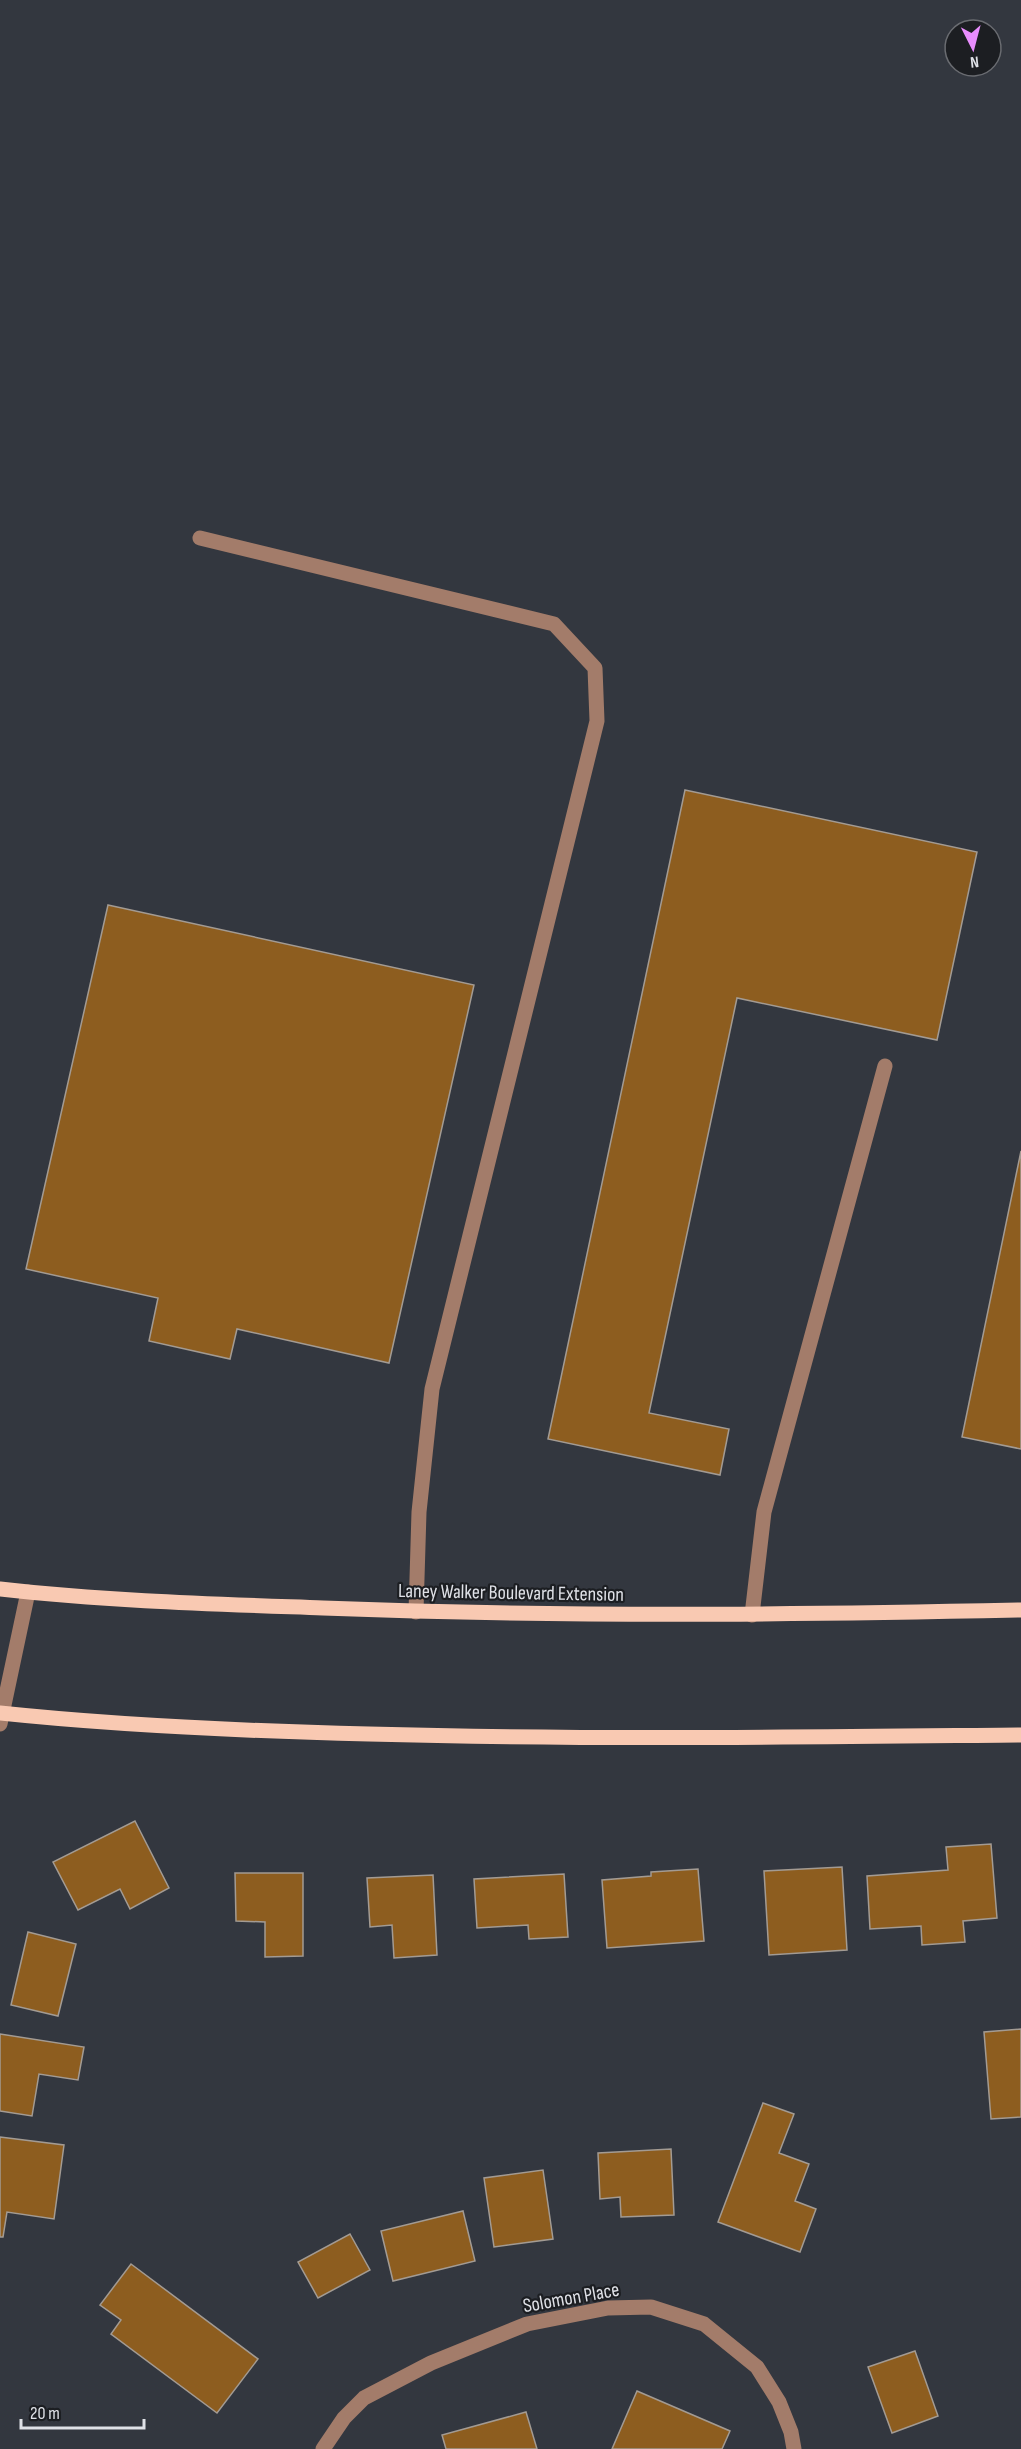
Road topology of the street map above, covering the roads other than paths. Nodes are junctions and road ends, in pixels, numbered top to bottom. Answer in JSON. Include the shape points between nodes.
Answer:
{"nodes":[{"id":1,"x":200,"y":538,"type":"dead end"},
{"id":2,"x":885,"y":1066,"type":"dead end"},
{"id":3,"x":0,"y":1589,"type":"edge"},
{"id":4,"x":28,"y":1592,"type":"junction"},
{"id":5,"x":1021,"y":1610,"type":"edge"},
{"id":6,"x":416,"y":1612,"type":"junction"},
{"id":7,"x":752,"y":1615,"type":"junction"},
{"id":8,"x":1,"y":1717,"type":"edge"},
{"id":9,"x":1021,"y":1734,"type":"edge"},
{"id":10,"x":323,"y":2449,"type":"edge"},
{"id":11,"x":794,"y":2449,"type":"edge"}],
"edges":[{"from":1,"to":6,"type":"street","via":[[554,624],[595,668],[597,721],[432,1389],[419,1512]]},
{"from":2,"to":7,"type":"street","via":[[764,1512]]},
{"from":3,"to":4,"type":"main road","name":"Laney Walker Boulevard Extension"},
{"from":4,"to":6,"type":"main road","name":"Laney Walker Boulevard Extension"},
{"from":4,"to":8,"type":"street"},
{"from":5,"to":7,"type":"main road","name":"Laney Walker Boulevard Extension"},
{"from":6,"to":7,"type":"main road","name":"Laney Walker Boulevard Extension"},
{"from":8,"to":9,"type":"main road","via":[[213,1730],[511,1738]]},
{"from":10,"to":11,"type":"street","name":"Solomon Place","via":[[364,2398],[431,2363],[527,2324],[608,2308],[651,2307],[704,2324],[757,2367],[779,2402]]}]}
